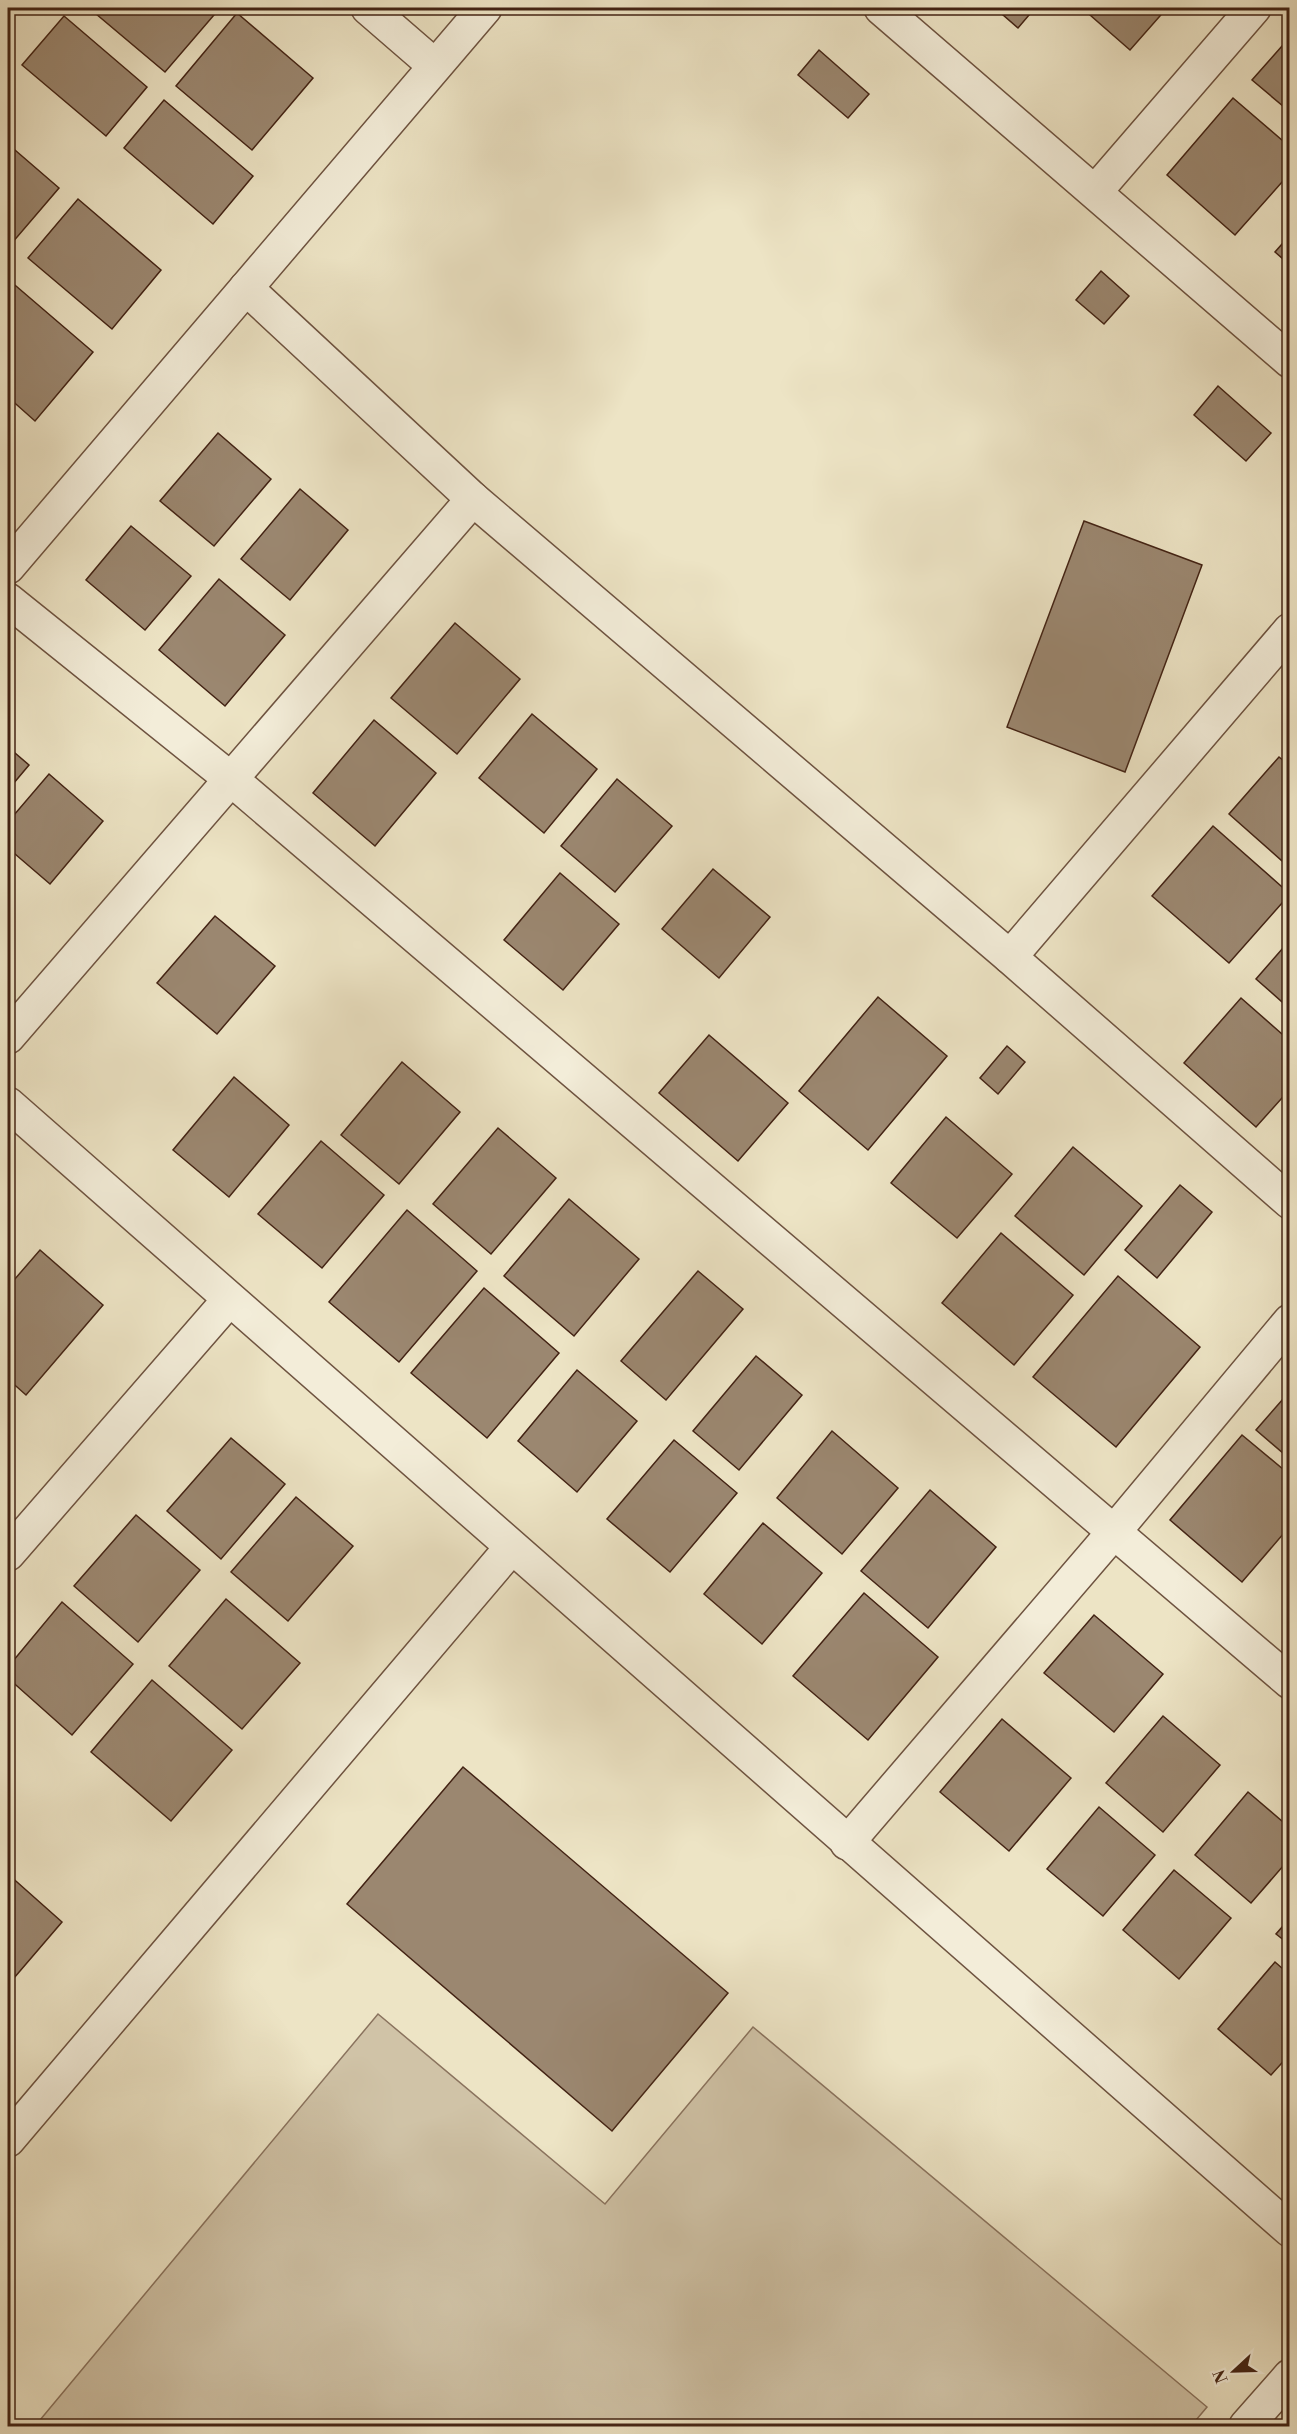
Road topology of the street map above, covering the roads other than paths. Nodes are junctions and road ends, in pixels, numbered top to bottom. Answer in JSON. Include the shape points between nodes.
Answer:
{"nodes":[{"id":1,"x":368,"y":8,"type":"edge"},
{"id":2,"x":485,"y":8,"type":"edge"},
{"id":3,"x":881,"y":8,"type":"edge"},
{"id":4,"x":1254,"y":8,"type":"edge"},
{"id":5,"x":435,"y":66,"type":"junction"},
{"id":6,"x":1095,"y":192,"type":"junction"},
{"id":7,"x":246,"y":288,"type":"junction"},
{"id":8,"x":1290,"y":361,"type":"edge"},
{"id":9,"x":473,"y":499,"type":"junction"},
{"id":10,"x":8,"y":567,"type":"edge"},
{"id":11,"x":8,"y":600,"type":"edge"},
{"id":12,"x":1284,"y":648,"type":"edge"},
{"id":13,"x":232,"y":780,"type":"junction"},
{"id":14,"x":1010,"y":957,"type":"junction"},
{"id":15,"x":8,"y":1037,"type":"edge"},
{"id":16,"x":8,"y":1104,"type":"edge"},
{"id":17,"x":1290,"y":1202,"type":"edge"},
{"id":18,"x":228,"y":1300,"type":"junction"},
{"id":19,"x":1290,"y":1321,"type":"edge"},
{"id":20,"x":1113,"y":1533,"type":"junction"},
{"id":21,"x":511,"y":1548,"type":"junction"},
{"id":22,"x":8,"y":1554,"type":"edge"},
{"id":23,"x":1290,"y":1682,"type":"edge"},
{"id":24,"x":847,"y":1843,"type":"junction"},
{"id":25,"x":8,"y":2140,"type":"edge"},
{"id":26,"x":1290,"y":2230,"type":"edge"},
{"id":27,"x":1290,"y":2376,"type":"edge"},
{"id":28,"x":1246,"y":2427,"type":"edge"}],
"edges":[{"from":1,"to":5,"type":"street"},
{"from":2,"to":5,"type":"street"},
{"from":3,"to":6,"type":"street"},
{"from":4,"to":6,"type":"street"},
{"from":5,"to":7,"type":"street"},
{"from":6,"to":8,"type":"street"},
{"from":7,"to":9,"type":"street"},
{"from":7,"to":10,"type":"street"},
{"from":9,"to":13,"type":"street"},
{"from":9,"to":14,"type":"street"},
{"from":11,"to":13,"type":"street"},
{"from":12,"to":14,"type":"street"},
{"from":13,"to":15,"type":"street"},
{"from":13,"to":20,"type":"street"},
{"from":14,"to":17,"type":"street"},
{"from":16,"to":18,"type":"street"},
{"from":18,"to":21,"type":"street"},
{"from":18,"to":22,"type":"street"},
{"from":19,"to":20,"type":"street"},
{"from":20,"to":23,"type":"street"},
{"from":20,"to":24,"type":"street"},
{"from":21,"to":24,"type":"street"},
{"from":21,"to":25,"type":"street"},
{"from":24,"to":26,"type":"street"},
{"from":27,"to":28,"type":"street"}]}
